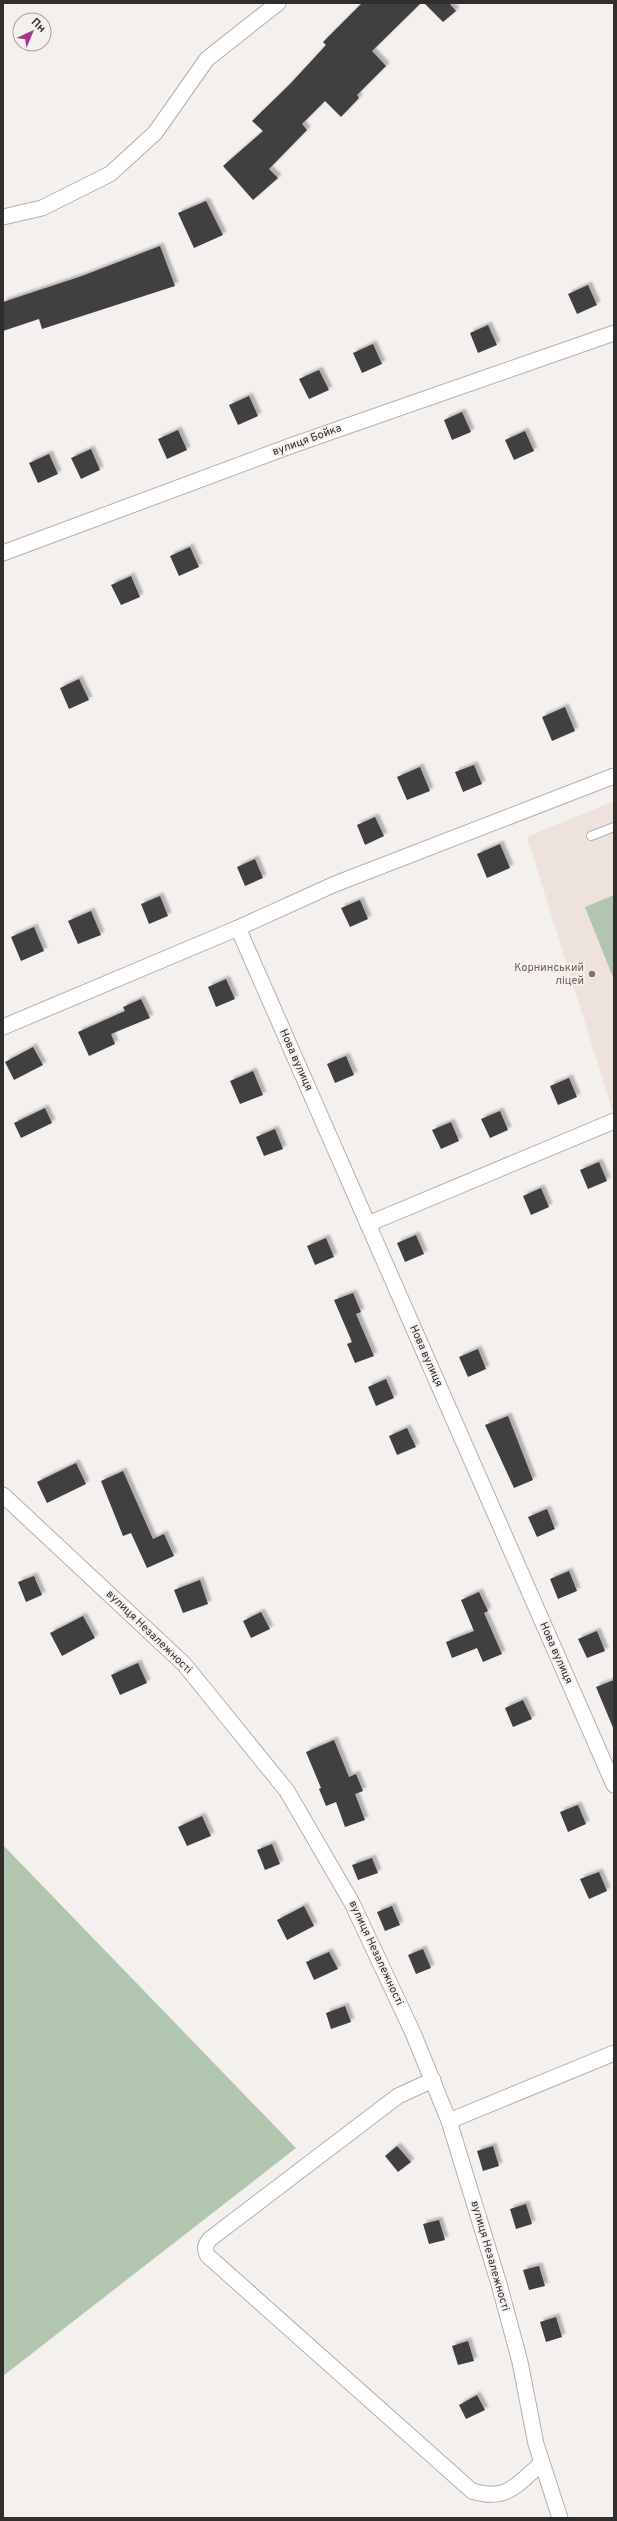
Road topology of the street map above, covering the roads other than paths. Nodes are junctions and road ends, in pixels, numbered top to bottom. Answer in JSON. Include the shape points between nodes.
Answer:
{"nodes":[{"id":1,"x":278,"y":3,"type":"edge"},
{"id":2,"x":3,"y":217,"type":"edge"},
{"id":3,"x":614,"y":333,"type":"edge"},
{"id":4,"x":3,"y":553,"type":"edge"},
{"id":5,"x":614,"y":776,"type":"edge"},
{"id":6,"x":614,"y":827,"type":"edge"},
{"id":7,"x":591,"y":836,"type":"dead end"},
{"id":8,"x":238,"y":928,"type":"junction"},
{"id":9,"x":3,"y":1027,"type":"edge"},
{"id":10,"x":614,"y":1121,"type":"edge"},
{"id":11,"x":368,"y":1224,"type":"junction"},
{"id":12,"x":3,"y":1495,"type":"edge"},
{"id":13,"x":614,"y":1785,"type":"edge"},
{"id":14,"x":614,"y":2053,"type":"edge"},
{"id":15,"x":432,"y":2080,"type":"junction"},
{"id":16,"x":449,"y":2121,"type":"junction"},
{"id":17,"x":542,"y":2463,"type":"junction"},
{"id":18,"x":560,"y":2518,"type":"edge"}],
"edges":[{"from":1,"to":2,"type":"street","via":[[207,59],[155,133],[110,174],[42,208]]},
{"from":3,"to":4,"type":"street","name":"вулиця Бойка","via":[[293,445]]},
{"from":5,"to":8,"type":"street","via":[[335,884]]},
{"from":6,"to":7,"type":"lane"},
{"from":8,"to":9,"type":"street"},
{"from":8,"to":11,"type":"street","name":"Нова вулиця"},
{"from":10,"to":11,"type":"street"},
{"from":11,"to":13,"type":"street","name":"Нова вулиця"},
{"from":12,"to":15,"type":"street","name":"вулиця Незалежності","via":[[184,1664],[287,1791],[352,1903],[413,2033]]},
{"from":14,"to":16,"type":"street"},
{"from":15,"to":16,"type":"street","name":"вулиця Незалежності"},
{"from":15,"to":17,"type":"street","via":[[391,2101],[210,2239],[205,2245],[205,2251],[472,2491],[487,2495],[506,2493]]},
{"from":16,"to":17,"type":"street","name":"вулиця Незалежності","via":[[499,2284],[520,2362]]},
{"from":17,"to":18,"type":"street","name":"вулиця Незалежності"}]}
